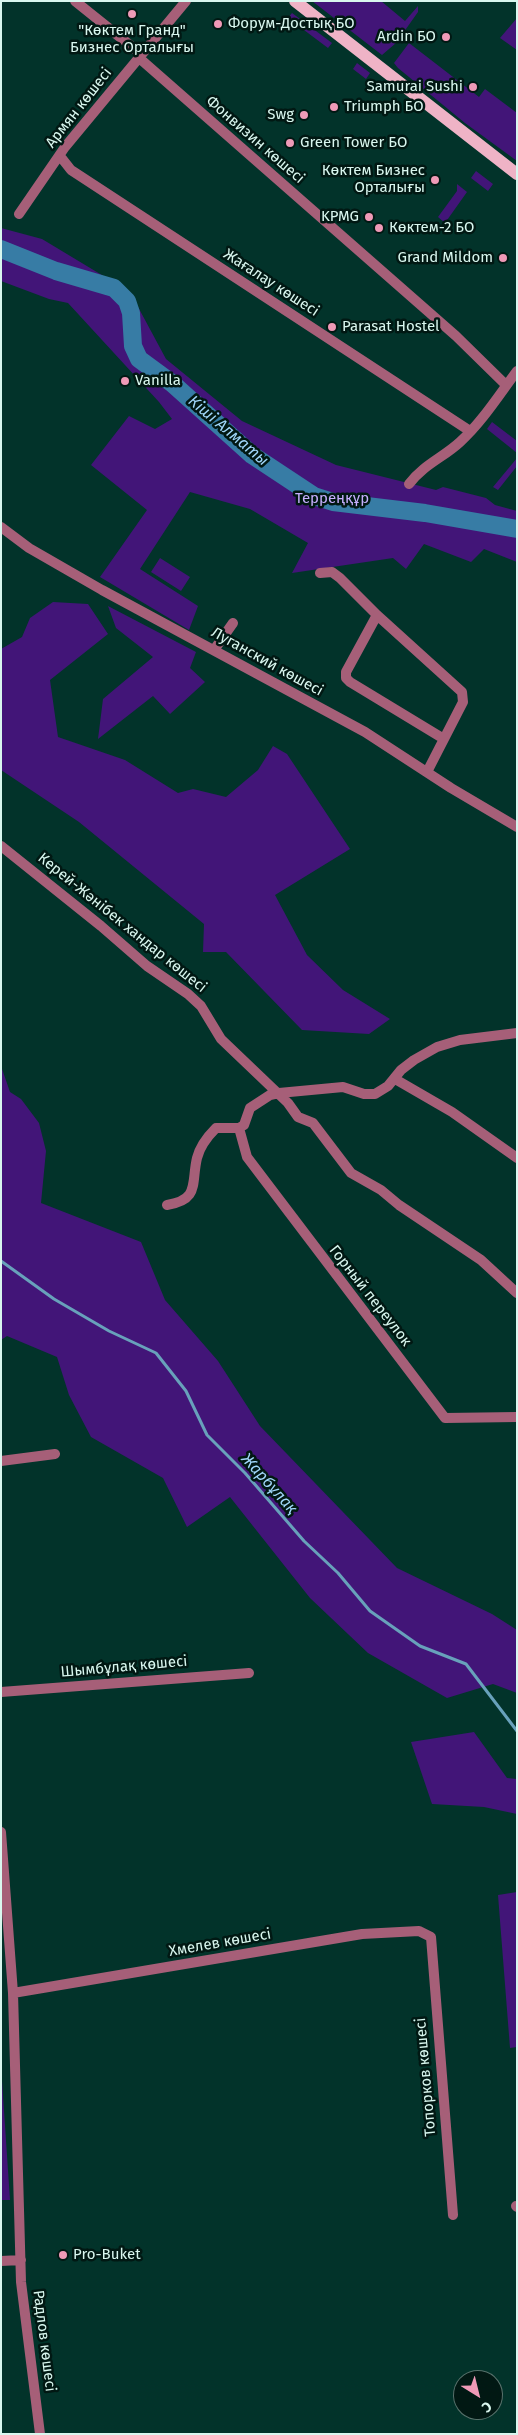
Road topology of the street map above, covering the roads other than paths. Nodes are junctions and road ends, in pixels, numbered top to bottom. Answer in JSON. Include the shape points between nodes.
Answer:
{"nodes":[{"id":1,"x":75,"y":1,"type":"edge"},
{"id":2,"x":186,"y":1,"type":"edge"},
{"id":3,"x":295,"y":1,"type":"edge"},
{"id":4,"x":140,"y":56,"type":"junction"},
{"id":5,"x":60,"y":156,"type":"junction"},
{"id":6,"x":517,"y":174,"type":"edge"},
{"id":7,"x":19,"y":214,"type":"dead end"},
{"id":8,"x":517,"y":372,"type":"edge"},
{"id":9,"x":506,"y":385,"type":"junction"},
{"id":10,"x":470,"y":431,"type":"junction"},
{"id":11,"x":409,"y":484,"type":"dead end"},
{"id":12,"x":1,"y":527,"type":"edge"},
{"id":13,"x":320,"y":573,"type":"dead end"},
{"id":14,"x":377,"y":616,"type":"junction"},
{"id":15,"x":233,"y":624,"type":"dead end"},
{"id":16,"x":214,"y":650,"type":"junction"},
{"id":17,"x":444,"y":739,"type":"junction"},
{"id":18,"x":427,"y":772,"type":"junction"},
{"id":19,"x":517,"y":826,"type":"edge"},
{"id":20,"x":1,"y":846,"type":"edge"},
{"id":21,"x":517,"y":1033,"type":"edge"},
{"id":22,"x":395,"y":1079,"type":"junction"},
{"id":23,"x":278,"y":1093,"type":"junction"},
{"id":24,"x":239,"y":1128,"type":"junction"},
{"id":25,"x":517,"y":1158,"type":"edge"},
{"id":26,"x":167,"y":1205,"type":"dead end"},
{"id":27,"x":517,"y":1293,"type":"edge"},
{"id":28,"x":517,"y":1417,"type":"edge"},
{"id":29,"x":55,"y":1454,"type":"dead end"},
{"id":30,"x":1,"y":1461,"type":"edge"},
{"id":31,"x":249,"y":1673,"type":"dead end"},
{"id":32,"x":1,"y":1692,"type":"edge"},
{"id":33,"x":1,"y":1832,"type":"edge"},
{"id":34,"x":430,"y":1937,"type":"joint"},
{"id":35,"x":13,"y":1993,"type":"junction"},
{"id":36,"x":453,"y":2215,"type":"dead end"},
{"id":37,"x":21,"y":2260,"type":"junction"},
{"id":38,"x":1,"y":2261,"type":"edge"},
{"id":39,"x":40,"y":2434,"type":"edge"}],
"edges":[{"from":1,"to":4,"type":"street","name":"Фонвизин көшесі"},
{"from":2,"to":4,"type":"street","name":"Армян көшесі"},
{"from":3,"to":6,"type":"main road"},
{"from":4,"to":5,"type":"street","name":"Армян көшесі"},
{"from":4,"to":9,"type":"street","name":"Фонвизин көшесі","via":[[456,336]]},
{"from":5,"to":7,"type":"street","name":"Армян көшесі"},
{"from":5,"to":10,"type":"street","name":"Жағалау көшесі","via":[[71,170]]},
{"from":8,"to":9,"type":"street"},
{"from":9,"to":10,"type":"street"},
{"from":10,"to":11,"type":"street"},
{"from":12,"to":16,"type":"street","name":"Луганский көшесі","via":[[102,590]]},
{"from":13,"to":14,"type":"street","via":[[332,572],[340,578]]},
{"from":14,"to":17,"type":"street","via":[[462,692],[463,702]]},
{"from":14,"to":17,"type":"street","via":[[346,672],[346,678]]},
{"from":15,"to":16,"type":"street"},
{"from":16,"to":18,"type":"street","name":"Луганский көшесі","via":[[365,732]]},
{"from":17,"to":18,"type":"street"},
{"from":18,"to":19,"type":"street","name":"Луганский көшесі"},
{"from":20,"to":23,"type":"street","name":"Керей-Жәнібек хандар көшесі","via":[[147,966],[202,1006],[221,1038]]},
{"from":21,"to":22,"type":"street","via":[[460,1040],[437,1047],[414,1060]]},
{"from":22,"to":23,"type":"street","via":[[375,1094],[343,1087]]},
{"from":22,"to":25,"type":"street"},
{"from":23,"to":24,"type":"street","via":[[250,1108],[244,1125]]},
{"from":23,"to":27,"type":"street","via":[[298,1117],[312,1123],[351,1173],[481,1260]]},
{"from":24,"to":26,"type":"street","via":[[216,1128],[211,1133],[197,1158],[194,1189],[180,1203]]},
{"from":24,"to":28,"type":"street","name":"Горный переулок","via":[[247,1157],[445,1418]]},
{"from":29,"to":30,"type":"street"},
{"from":31,"to":32,"type":"street","name":"Шымбұлақ көшесі"},
{"from":33,"to":35,"type":"street","name":"Радлов көшесі"},
{"from":34,"to":35,"type":"street","name":"Хмелев көшесі","via":[[419,1932],[362,1934]]},
{"from":34,"to":36,"type":"street","name":"Топорков көшесі"},
{"from":35,"to":37,"type":"street","name":"Радлов көшесі"},
{"from":37,"to":38,"type":"street"},
{"from":37,"to":39,"type":"street","name":"Радлов көшесі"}]}
